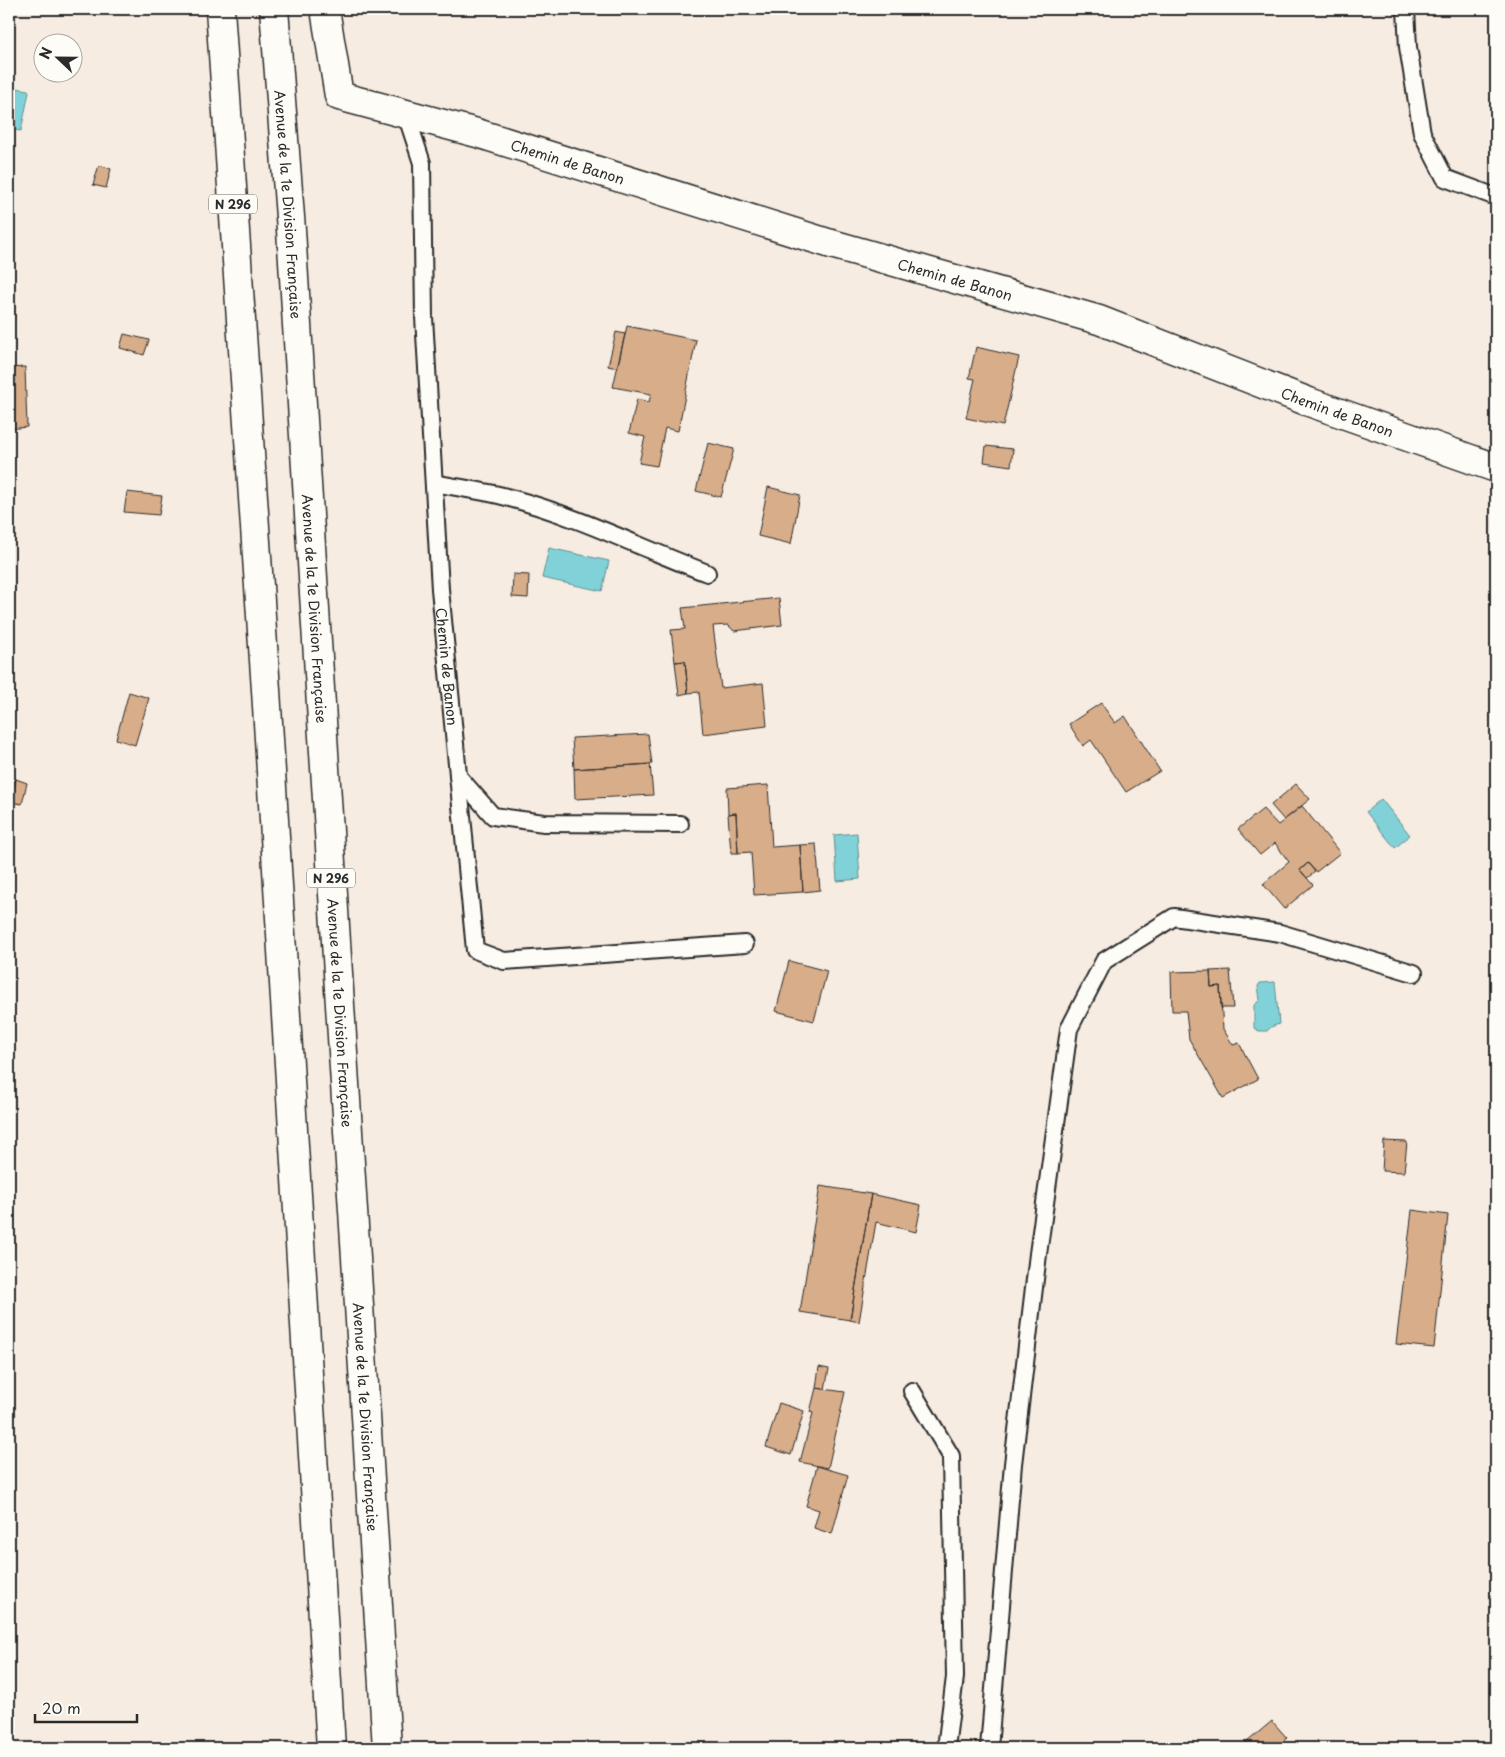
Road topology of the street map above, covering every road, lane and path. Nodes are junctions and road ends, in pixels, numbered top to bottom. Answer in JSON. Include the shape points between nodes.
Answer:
{"nodes":[{"id":1,"x":220,"y":9,"type":"edge"},
{"id":2,"x":274,"y":9,"type":"edge"},
{"id":3,"x":325,"y":9,"type":"edge"},
{"id":4,"x":1406,"y":9,"type":"edge"},
{"id":5,"x":406,"y":114,"type":"junction"},
{"id":6,"x":1496,"y":197,"type":"edge"},
{"id":7,"x":1496,"y":468,"type":"edge"},
{"id":8,"x":434,"y":483,"type":"junction"},
{"id":9,"x":707,"y":572,"type":"dead end"},
{"id":10,"x":458,"y":776,"type":"junction"},
{"id":11,"x":680,"y":824,"type":"dead end"},
{"id":12,"x":745,"y":944,"type":"dead end"},
{"id":13,"x":1414,"y":973,"type":"dead end"},
{"id":14,"x":912,"y":1391,"type":"dead end"},
{"id":15,"x":331,"y":1748,"type":"edge"},
{"id":16,"x":386,"y":1748,"type":"edge"},
{"id":17,"x":946,"y":1748,"type":"edge"},
{"id":18,"x":989,"y":1748,"type":"edge"}],
"edges":[{"from":1,"to":15,"type":"main road","number":"N 296","via":[[266,690]]},
{"from":2,"to":16,"type":"main road","name":"Avenue de la 1e Division Française","number":"N 296","via":[[291,230]]},
{"from":3,"to":5,"type":"main road","name":"Chemin de Banon","via":[[339,96]]},
{"from":4,"to":6,"type":"lane","via":[[1408,47],[1422,133],[1445,178]]},
{"from":5,"to":7,"type":"main road","name":"Chemin de Banon","via":[[477,133],[828,243],[1099,320],[1309,402]]},
{"from":5,"to":8,"type":"lane","name":"Chemin de Banon","via":[[422,163],[424,317]]},
{"from":8,"to":9,"type":"lane","via":[[509,497],[570,517]]},
{"from":8,"to":10,"type":"lane","name":"Chemin de Banon","via":[[440,589]]},
{"from":10,"to":11,"type":"lane","via":[[493,816],[544,823]]},
{"from":10,"to":12,"type":"lane","name":"Chemin de Banon","via":[[475,950],[504,962]]},
{"from":13,"to":18,"type":"lane","via":[[1280,933],[1174,918],[1104,961],[1069,1029],[1038,1254],[1014,1464]]},
{"from":14,"to":17,"type":"lane","via":[[951,1456],[955,1677]]}]}
